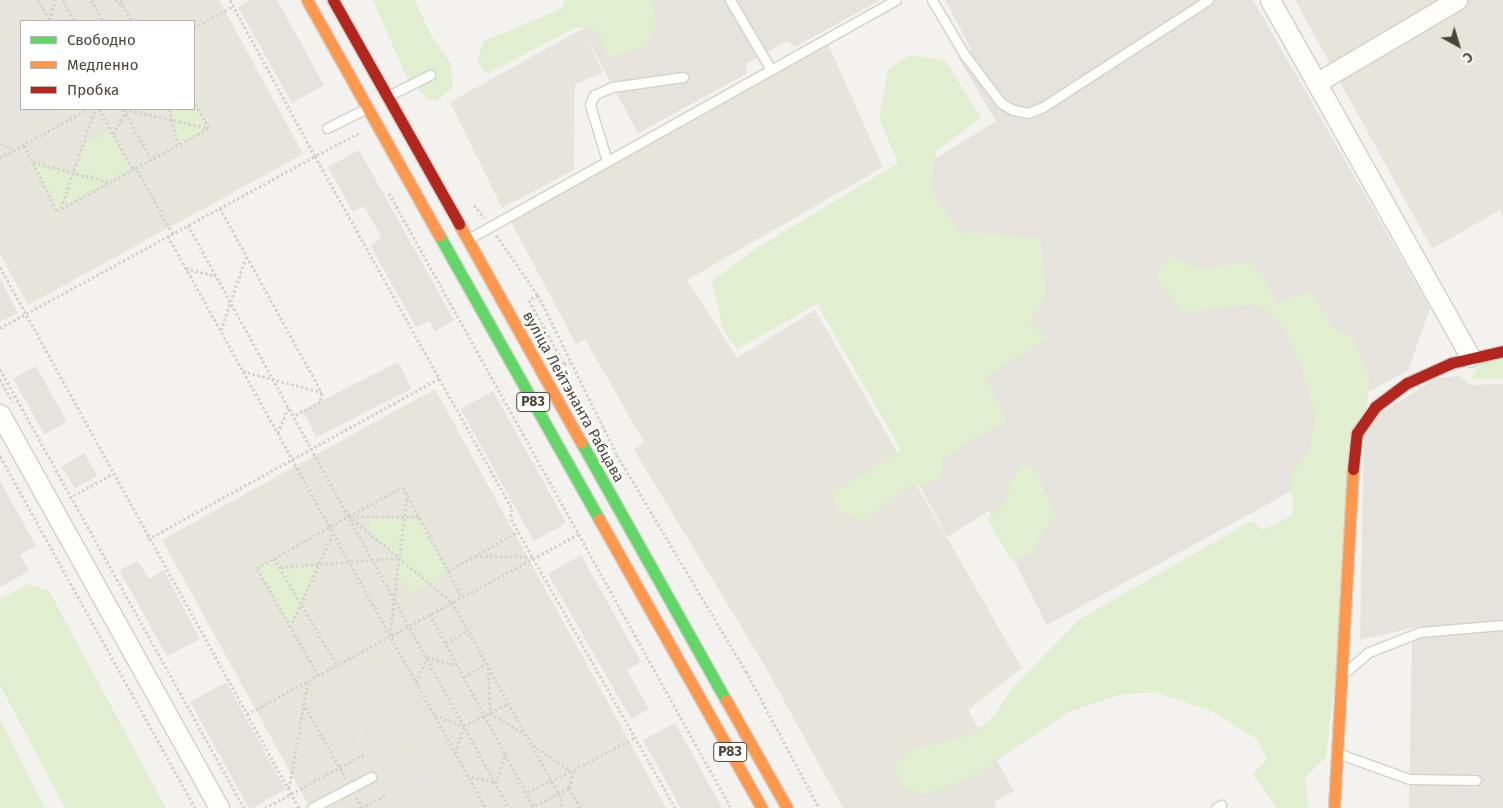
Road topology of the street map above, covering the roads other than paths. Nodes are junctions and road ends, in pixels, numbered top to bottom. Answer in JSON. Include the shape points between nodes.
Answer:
{"nodes":[{"id":1,"x":307,"y":0,"type":"edge"},
{"id":2,"x":333,"y":0,"type":"edge"},
{"id":3,"x":730,"y":0,"type":"edge"},
{"id":4,"x":896,"y":0,"type":"edge"},
{"id":5,"x":932,"y":0,"type":"edge"},
{"id":6,"x":1208,"y":0,"type":"edge"},
{"id":7,"x":1270,"y":0,"type":"edge"},
{"id":8,"x":1458,"y":0,"type":"edge"},
{"id":9,"x":771,"y":70,"type":"junction"},
{"id":10,"x":430,"y":75,"type":"dead end"},
{"id":11,"x":683,"y":77,"type":"dead end"},
{"id":12,"x":1316,"y":83,"type":"junction"},
{"id":13,"x":386,"y":97,"type":"junction"},
{"id":14,"x":366,"y":108,"type":"junction"},
{"id":15,"x":327,"y":128,"type":"dead end"},
{"id":16,"x":607,"y":161,"type":"junction"},
{"id":17,"x":467,"y":240,"type":"junction"},
{"id":18,"x":1503,"y":351,"type":"edge"},
{"id":19,"x":1470,"y":357,"type":"junction"},
{"id":20,"x":0,"y":414,"type":"edge"},
{"id":21,"x":1503,"y":625,"type":"edge"},
{"id":22,"x":1342,"y":675,"type":"junction"},
{"id":23,"x":1337,"y":753,"type":"junction"},
{"id":24,"x":370,"y":777,"type":"dead end"},
{"id":25,"x":1476,"y":780,"type":"dead end"},
{"id":26,"x":219,"y":808,"type":"edge"},
{"id":27,"x":312,"y":808,"type":"edge"},
{"id":28,"x":762,"y":808,"type":"edge"},
{"id":29,"x":788,"y":808,"type":"edge"},
{"id":30,"x":1334,"y":808,"type":"edge"}],
"edges":[{"from":1,"to":14,"type":"main road","number":"Р83"},
{"from":2,"to":13,"type":"main road","name":"вуліца Лейтэнанта Рабцава","number":"Р83"},
{"from":3,"to":9,"type":"lane"},
{"from":4,"to":9,"type":"lane"},
{"from":5,"to":6,"type":"lane","via":[[964,54],[1000,103],[1028,113],[1043,107]]},
{"from":7,"to":12,"type":"street"},
{"from":8,"to":12,"type":"street"},
{"from":9,"to":16,"type":"lane"},
{"from":10,"to":13,"type":"lane"},
{"from":11,"to":16,"type":"lane","via":[[612,87],[594,95],[590,105]]},
{"from":12,"to":19,"type":"street"},
{"from":13,"to":14,"type":"street"},
{"from":13,"to":17,"type":"main road","name":"вуліца Лейтэнанта Рабцава","number":"Р83"},
{"from":14,"to":15,"type":"lane"},
{"from":14,"to":28,"type":"main road","number":"Р83"},
{"from":16,"to":17,"type":"lane"},
{"from":17,"to":29,"type":"main road","name":"вуліца Лейтэнанта Рабцава","number":"Р83"},
{"from":18,"to":19,"type":"main road"},
{"from":19,"to":22,"type":"main road","via":[[1433,370],[1389,394],[1365,419],[1357,433]]},
{"from":20,"to":26,"type":"street"},
{"from":21,"to":22,"type":"lane","via":[[1420,632],[1369,652]]},
{"from":22,"to":23,"type":"main road"},
{"from":23,"to":25,"type":"lane","via":[[1409,779]]},
{"from":23,"to":30,"type":"main road"},
{"from":24,"to":27,"type":"lane"}]}
